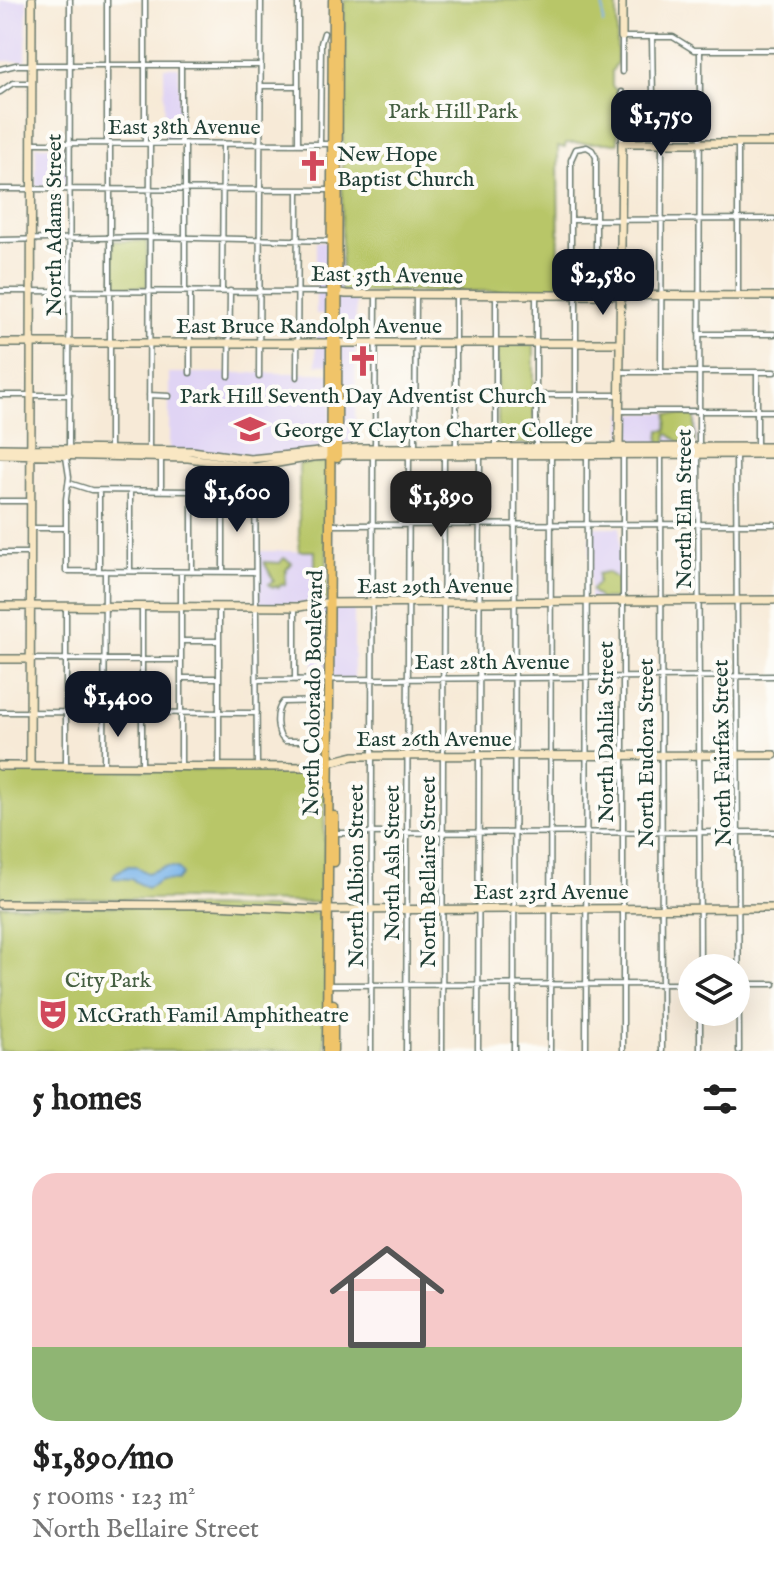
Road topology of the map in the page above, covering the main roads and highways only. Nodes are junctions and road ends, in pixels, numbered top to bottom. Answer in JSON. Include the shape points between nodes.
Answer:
{"nodes":[{"id":1,"x":336,"y":0,"type":"edge"},
{"id":2,"x":334,"y":680,"type":"junction"},
{"id":3,"x":333,"y":762,"type":"junction"},
{"id":4,"x":331,"y":909,"type":"junction"},
{"id":5,"x":330,"y":1051,"type":"edge"}],
"edges":[{"from":1,"to":2,"type":"main road","name":"North Colorado Boulevard"},
{"from":2,"to":3,"type":"main road","name":"North Colorado Boulevard"},
{"from":2,"to":3,"type":"main road","name":"North Colorado Boulevard"},
{"from":3,"to":4,"type":"main road","name":"North Colorado Boulevard"},
{"from":3,"to":4,"type":"main road","name":"North Colorado Boulevard"},
{"from":4,"to":5,"type":"main road","name":"North Colorado Boulevard"}]}
